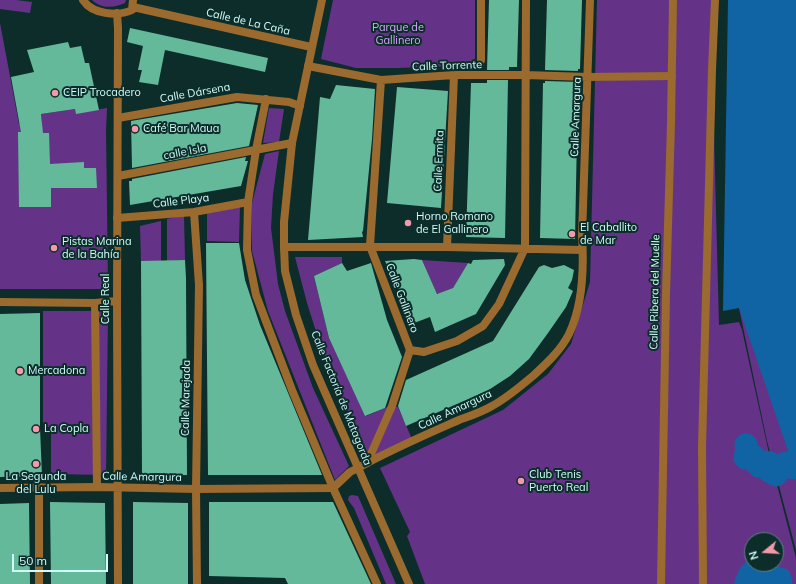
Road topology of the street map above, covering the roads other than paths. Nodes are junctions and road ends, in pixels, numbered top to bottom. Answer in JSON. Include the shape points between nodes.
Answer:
{"nodes":[{"id":1,"x":82,"y":0,"type":"edge"},
{"id":2,"x":322,"y":0,"type":"edge"},
{"id":3,"x":481,"y":0,"type":"edge"},
{"id":4,"x":526,"y":0,"type":"edge"},
{"id":5,"x":590,"y":0,"type":"edge"},
{"id":6,"x":673,"y":0,"type":"edge"},
{"id":7,"x":716,"y":0,"type":"edge"},
{"id":8,"x":133,"y":3,"type":"edge"},
{"id":9,"x":117,"y":13,"type":"junction"},
{"id":10,"x":311,"y":47,"type":"junction"},
{"id":11,"x":481,"y":60,"type":"dead end"},
{"id":12,"x":308,"y":66,"type":"junction"},
{"id":13,"x":454,"y":75,"type":"junction"},
{"id":14,"x":525,"y":75,"type":"junction"},
{"id":15,"x":672,"y":76,"type":"junction"},
{"id":16,"x":588,"y":77,"type":"junction"},
{"id":17,"x":381,"y":80,"type":"junction"},
{"id":18,"x":266,"y":99,"type":"junction"},
{"id":19,"x":300,"y":106,"type":"junction"},
{"id":20,"x":118,"y":118,"type":"junction"},
{"id":21,"x":292,"y":143,"type":"junction"},
{"id":22,"x":256,"y":150,"type":"junction"},
{"id":23,"x":118,"y":176,"type":"junction"},
{"id":24,"x":248,"y":202,"type":"junction"},
{"id":25,"x":194,"y":212,"type":"junction"},
{"id":26,"x":117,"y":218,"type":"junction"},
{"id":27,"x":370,"y":246,"type":"junction"},
{"id":28,"x":284,"y":247,"type":"junction"},
{"id":29,"x":447,"y":247,"type":"junction"},
{"id":30,"x":525,"y":248,"type":"junction"},
{"id":31,"x":582,"y":250,"type":"junction"},
{"id":32,"x":117,"y":301,"type":"junction"},
{"id":33,"x":0,"y":302,"type":"edge"},
{"id":34,"x":95,"y":302,"type":"junction"},
{"id":35,"x":410,"y":350,"type":"junction"},
{"id":36,"x":367,"y":463,"type":"junction"},
{"id":37,"x":358,"y":468,"type":"junction"},
{"id":38,"x":39,"y":487,"type":"junction"},
{"id":39,"x":97,"y":487,"type":"junction"},
{"id":40,"x":118,"y":487,"type":"junction"},
{"id":41,"x":0,"y":488,"type":"edge"},
{"id":42,"x":333,"y":488,"type":"junction"},
{"id":43,"x":196,"y":489,"type":"junction"},
{"id":44,"x":39,"y":584,"type":"edge"},
{"id":45,"x":118,"y":584,"type":"edge"},
{"id":46,"x":197,"y":584,"type":"edge"},
{"id":47,"x":377,"y":584,"type":"edge"},
{"id":48,"x":409,"y":584,"type":"edge"},
{"id":49,"x":661,"y":584,"type":"edge"},
{"id":50,"x":703,"y":584,"type":"edge"}],
"edges":[{"from":1,"to":9,"type":"street","via":[[94,10]]},
{"from":2,"to":10,"type":"street","name":"Calle Factoría de Matagorda"},
{"from":3,"to":11,"type":"street"},
{"from":4,"to":14,"type":"street","name":"Calle Gallinero"},
{"from":5,"to":16,"type":"street","name":"Calle Amargura"},
{"from":6,"to":15,"type":"street","name":"Calle Ribera del Muelle"},
{"from":7,"to":50,"type":"street","via":[[702,447]]},
{"from":8,"to":9,"type":"street","via":[[132,10]]},
{"from":8,"to":10,"type":"street","name":"Calle de La Caña"},
{"from":9,"to":20,"type":"street","name":"Calle Real"},
{"from":10,"to":12,"type":"street","name":"Calle Factoría de Matagorda"},
{"from":12,"to":17,"type":"street","name":"Calle Torrente"},
{"from":12,"to":19,"type":"street","name":"Calle Factoría de Matagorda"},
{"from":13,"to":14,"type":"street","name":"Calle Torrente"},
{"from":13,"to":17,"type":"street","name":"Calle Torrente"},
{"from":13,"to":29,"type":"street","name":"Calle Ermita"},
{"from":14,"to":16,"type":"street","name":"Calle Torrente"},
{"from":14,"to":30,"type":"street","name":"Calle Gallinero"},
{"from":15,"to":16,"type":"street","name":"Calle Torrente"},
{"from":15,"to":49,"type":"street","name":"Calle Ribera del Muelle"},
{"from":16,"to":31,"type":"street","name":"Calle Amargura"},
{"from":17,"to":27,"type":"street","name":"Calle Gallinero"},
{"from":18,"to":19,"type":"street","name":"Calle Dársena"},
{"from":18,"to":20,"type":"street","name":"Calle Dársena","via":[[237,97]]},
{"from":18,"to":22,"type":"street"},
{"from":19,"to":21,"type":"street","name":"Calle Factoría de Matagorda"},
{"from":20,"to":23,"type":"street","name":"Calle Real"},
{"from":21,"to":22,"type":"street","name":"calle Isla"},
{"from":21,"to":28,"type":"street","name":"Calle Factoría de Matagorda"},
{"from":22,"to":23,"type":"street","name":"calle Isla"},
{"from":22,"to":24,"type":"street"},
{"from":23,"to":26,"type":"street","name":"Calle Real"},
{"from":24,"to":25,"type":"street","name":"Calle Playa"},
{"from":24,"to":42,"type":"street","via":[[247,250],[256,295]]},
{"from":25,"to":26,"type":"street","name":"Calle Playa"},
{"from":25,"to":43,"type":"street","name":"Calle Marejada","via":[[198,285]]},
{"from":26,"to":32,"type":"street","name":"Calle Real"},
{"from":27,"to":28,"type":"street"},
{"from":27,"to":29,"type":"street"},
{"from":27,"to":35,"type":"street","name":"Calle Gallinero"},
{"from":28,"to":37,"type":"street","name":"Calle Factoría de Matagorda","via":[[285,271],[303,338]]},
{"from":29,"to":30,"type":"street"},
{"from":30,"to":31,"type":"street"},
{"from":30,"to":35,"type":"street","name":"Calle Gallinero","via":[[499,304],[483,326],[457,341],[424,352]]},
{"from":31,"to":36,"type":"street","name":"Calle Amargura","via":[[581,286],[575,318],[562,346],[544,366],[493,406]]},
{"from":32,"to":34,"type":"street"},
{"from":32,"to":40,"type":"street","name":"Calle Real"},
{"from":33,"to":34,"type":"street"},
{"from":34,"to":39,"type":"street"},
{"from":35,"to":36,"type":"street","via":[[392,406]]},
{"from":36,"to":37,"type":"street","name":"Calle Amargura"},
{"from":37,"to":42,"type":"street","name":"Calle Amargura"},
{"from":37,"to":48,"type":"street","name":"Calle Factoría de Matagorda"},
{"from":38,"to":39,"type":"street","name":"Calle Amargura"},
{"from":38,"to":41,"type":"street","name":"Calle Amargura"},
{"from":38,"to":44,"type":"street"},
{"from":39,"to":40,"type":"street","name":"Calle Amargura"},
{"from":40,"to":43,"type":"street","name":"Calle Amargura"},
{"from":40,"to":45,"type":"street","name":"Calle Real"},
{"from":42,"to":43,"type":"street","name":"Calle Amargura"},
{"from":42,"to":47,"type":"street"},
{"from":43,"to":46,"type":"street","name":"Calle Marejada"}]}
